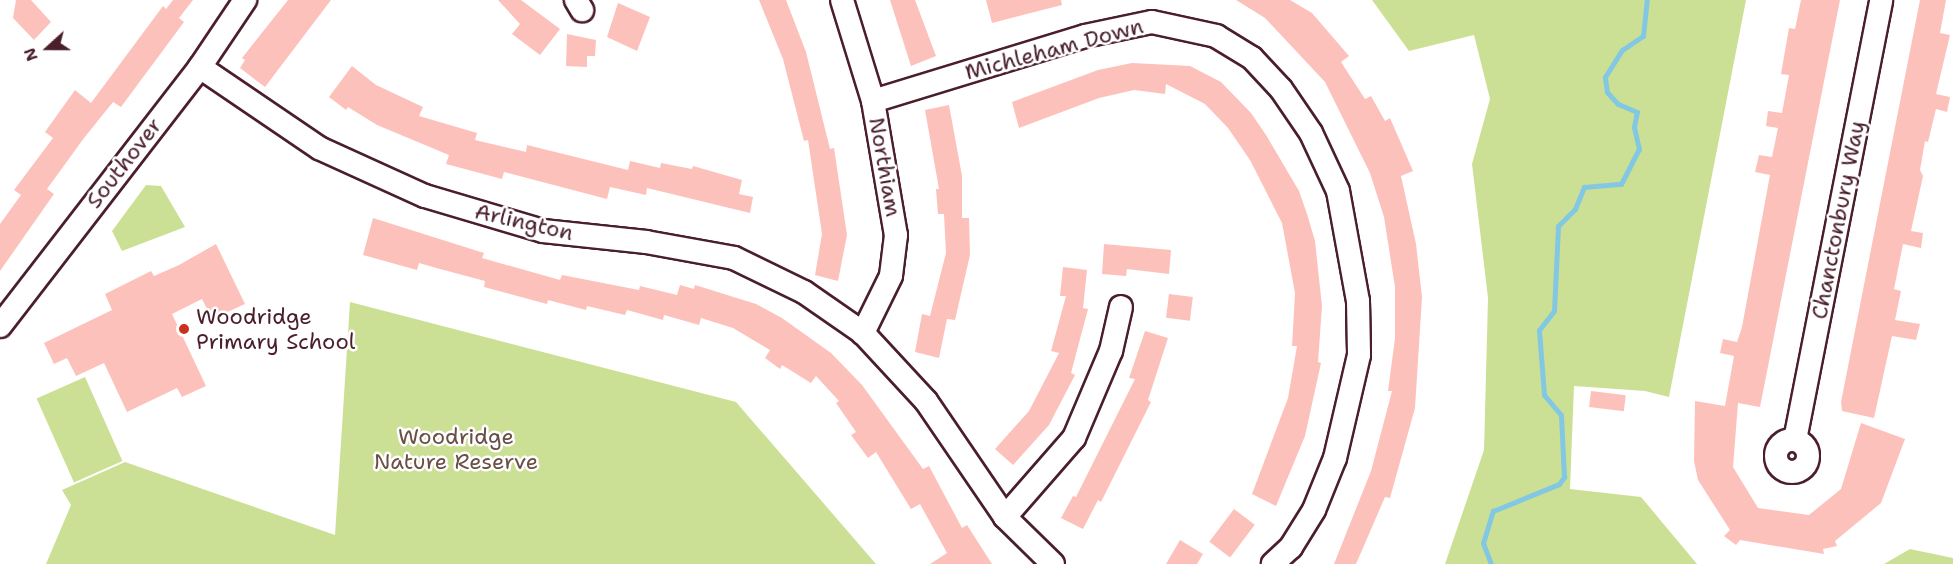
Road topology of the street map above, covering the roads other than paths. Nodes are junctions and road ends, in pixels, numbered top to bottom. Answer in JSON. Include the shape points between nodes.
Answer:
{"nodes":[{"id":1,"x":245,"y":0,"type":"edge"},
{"id":2,"x":842,"y":0,"type":"edge"},
{"id":3,"x":1881,"y":0,"type":"edge"},
{"id":4,"x":200,"y":67,"type":"junction"},
{"id":5,"x":873,"y":101,"type":"junction"},
{"id":6,"x":1121,"y":307,"type":"dead end"},
{"id":7,"x":0,"y":326,"type":"edge"},
{"id":8,"x":863,"y":333,"type":"junction"},
{"id":9,"x":1795,"y":440,"type":"dead end"},
{"id":10,"x":1005,"y":517,"type":"junction"},
{"id":11,"x":1053,"y":564,"type":"edge"},
{"id":12,"x":1273,"y":564,"type":"edge"}],
"edges":[{"from":1,"to":4,"type":"street","name":"Southover"},
{"from":2,"to":5,"type":"street","name":"Northiam"},
{"from":3,"to":9,"type":"street","name":"Chanctonbury Way"},
{"from":4,"to":7,"type":"street","name":"Southover"},
{"from":4,"to":8,"type":"street","name":"Arlington","via":[[319,148],[425,196],[543,231],[646,242],[734,258],[804,292]]},
{"from":5,"to":8,"type":"street","name":"Northiam","via":[[896,235],[891,276]]},
{"from":5,"to":12,"type":"street","name":"Michleham Down","via":[[1085,36],[1152,22],[1216,36],[1252,58],[1281,89],[1311,133],[1338,191],[1358,301],[1359,355],[1331,468],[1314,510],[1291,547]]},
{"from":6,"to":10,"type":"street","via":[[1111,351],[1074,438]]},
{"from":8,"to":10,"type":"street","via":[[926,401]]},
{"from":10,"to":11,"type":"street"}]}
